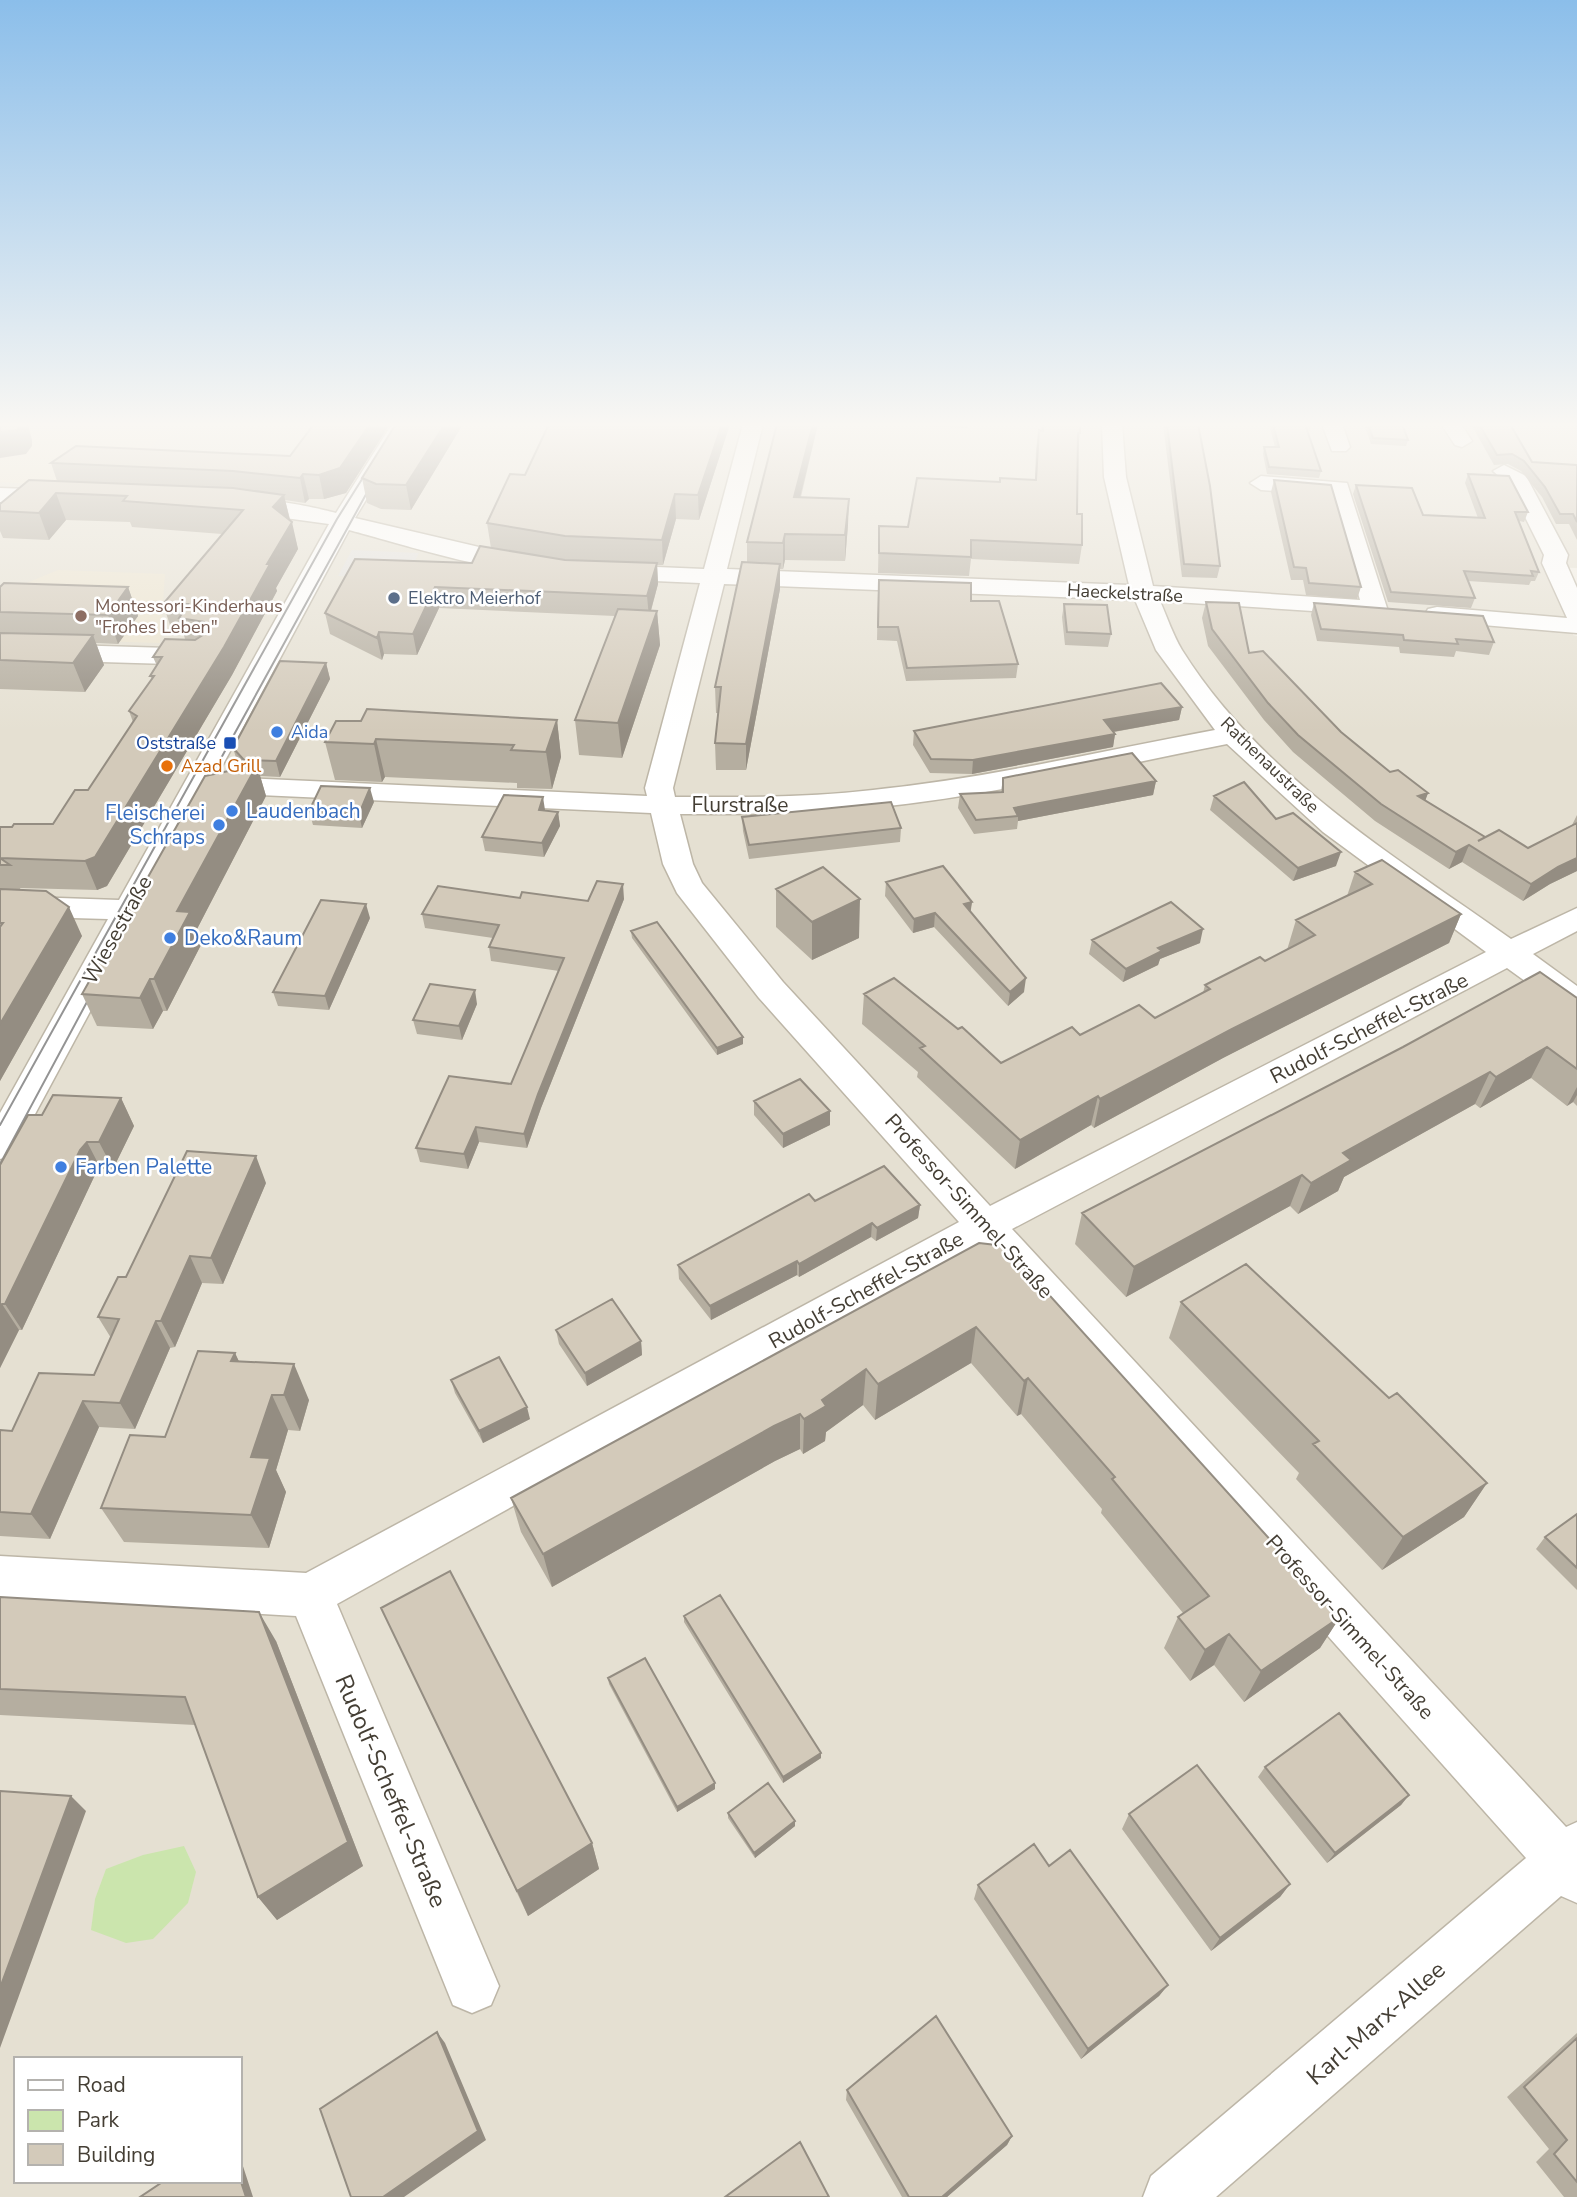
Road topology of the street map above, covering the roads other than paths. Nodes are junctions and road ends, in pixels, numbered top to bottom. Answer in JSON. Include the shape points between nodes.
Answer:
{"nodes":[{"id":1,"x":339,"y":527,"type":"edge"},
{"id":2,"x":364,"y":527,"type":"edge"},
{"id":3,"x":726,"y":527,"type":"edge"},
{"id":4,"x":1126,"y":527,"type":"edge"},
{"id":5,"x":1351,"y":527,"type":"edge"},
{"id":6,"x":1541,"y":527,"type":"edge"},
{"id":7,"x":545,"y":567,"type":"edge"},
{"id":8,"x":581,"y":571,"type":"edge"},
{"id":9,"x":713,"y":576,"type":"junction"},
{"id":10,"x":1145,"y":593,"type":"junction"},
{"id":11,"x":1375,"y":608,"type":"junction"},
{"id":12,"x":1577,"y":615,"type":"edge"},
{"id":13,"x":1577,"y":626,"type":"edge"},
{"id":14,"x":0,"y":651,"type":"edge"},
{"id":15,"x":203,"y":657,"type":"edge"},
{"id":16,"x":1233,"y":735,"type":"junction"},
{"id":17,"x":240,"y":786,"type":"edge"},
{"id":18,"x":662,"y":805,"type":"junction"},
{"id":19,"x":0,"y":906,"type":"edge"},
{"id":20,"x":128,"y":909,"type":"junction"},
{"id":21,"x":1577,"y":918,"type":"edge"},
{"id":22,"x":1510,"y":955,"type":"junction"},
{"id":23,"x":1577,"y":1002,"type":"edge"},
{"id":24,"x":0,"y":1144,"type":"edge"},
{"id":25,"x":986,"y":1224,"type":"junction"},
{"id":26,"x":0,"y":1577,"type":"edge"},
{"id":27,"x":310,"y":1595,"type":"junction"},
{"id":28,"x":1572,"y":1862,"type":"edge"},
{"id":29,"x":472,"y":1986,"type":"dead end"},
{"id":30,"x":1172,"y":2197,"type":"edge"}],
"edges":[{"from":1,"to":20,"type":"street","name":"Wiesestraße"},
{"from":2,"to":7,"type":"street","via":[[483,557]]},
{"from":3,"to":9,"type":"street","name":"Professor-Simmel-Straße"},
{"from":4,"to":10,"type":"street","name":"Rathenaustraße"},
{"from":5,"to":11,"type":"street"},
{"from":6,"to":12,"type":"street"},
{"from":8,"to":9,"type":"street","name":"Haeckelstraße"},
{"from":9,"to":10,"type":"street","name":"Haeckelstraße"},
{"from":9,"to":18,"type":"street","name":"Professor-Simmel-Straße","via":[[659,788]]},
{"from":10,"to":11,"type":"street","name":"Haeckelstraße"},
{"from":10,"to":16,"type":"street","name":"Rathenaustraße","via":[[1169,650]]},
{"from":11,"to":13,"type":"street","name":"Haeckelstraße"},
{"from":14,"to":15,"type":"street"},
{"from":16,"to":18,"type":"street","name":"Flurstraße","via":[[873,799],[772,806]]},
{"from":16,"to":22,"type":"street","name":"Rathenaustraße","via":[[1333,827]]},
{"from":17,"to":18,"type":"street","name":"Flurstraße"},
{"from":18,"to":25,"type":"street","name":"Professor-Simmel-Straße","via":[[678,864],[692,893],[771,990]]},
{"from":19,"to":20,"type":"street"},
{"from":20,"to":24,"type":"street","name":"Wiesestraße"},
{"from":21,"to":22,"type":"street","name":"Rudolf-Scheffel-Straße"},
{"from":22,"to":23,"type":"street","name":"Rathenaustraße"},
{"from":22,"to":25,"type":"street","name":"Rudolf-Scheffel-Straße"},
{"from":25,"to":27,"type":"street","name":"Rudolf-Scheffel-Straße"},
{"from":25,"to":28,"type":"street","name":"Professor-Simmel-Straße"},
{"from":26,"to":27,"type":"street"},
{"from":27,"to":29,"type":"street","name":"Rudolf-Scheffel-Straße"},
{"from":28,"to":30,"type":"street","name":"Karl-Marx-Allee"}]}
